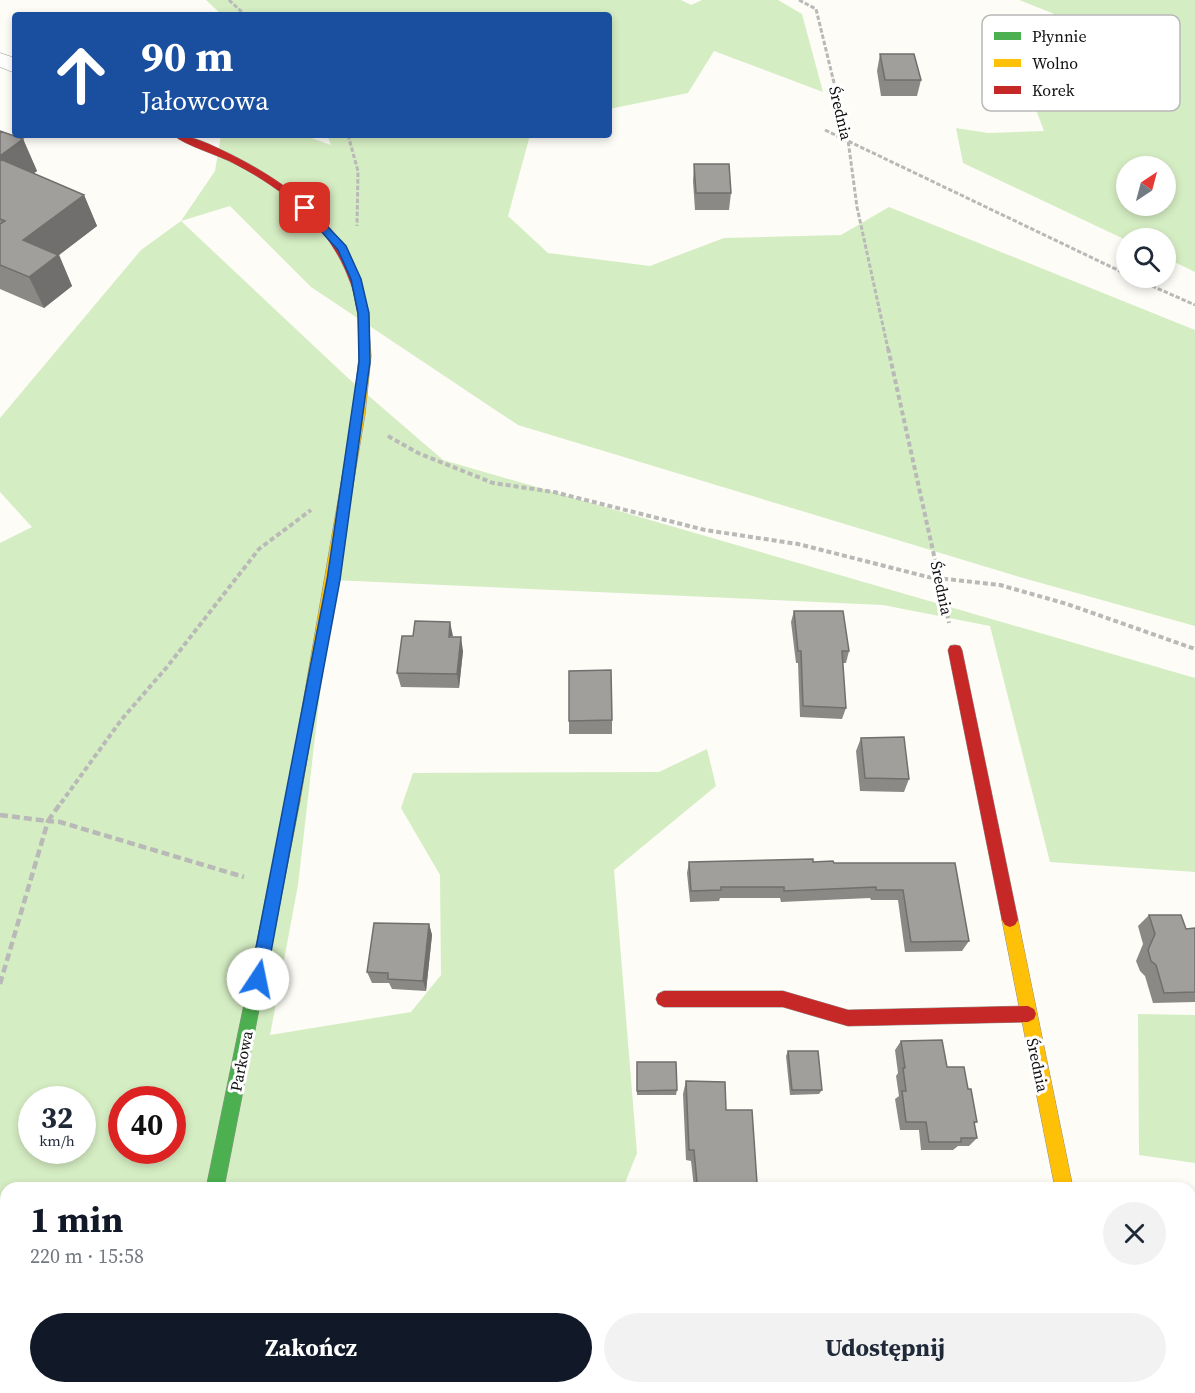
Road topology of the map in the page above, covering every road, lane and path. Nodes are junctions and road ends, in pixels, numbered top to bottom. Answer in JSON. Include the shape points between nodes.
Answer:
{"nodes":[{"id":1,"x":229,"y":0,"type":"edge"},
{"id":2,"x":799,"y":0,"type":"edge"},
{"id":3,"x":242,"y":12,"type":"edge"},
{"id":4,"x":825,"y":130,"type":"dead end"},
{"id":5,"x":185,"y":138,"type":"edge"},
{"id":6,"x":349,"y":138,"type":"edge"},
{"id":7,"x":848,"y":140,"type":"junction"},
{"id":8,"x":350,"y":267,"type":"junction"},
{"id":9,"x":1116,"y":269,"type":"edge"},
{"id":10,"x":1157,"y":288,"type":"edge"},
{"id":11,"x":1195,"y":305,"type":"edge"},
{"id":12,"x":358,"y":411,"type":"junction"},
{"id":13,"x":318,"y":505,"type":"dead end"},
{"id":14,"x":940,"y":577,"type":"junction"},
{"id":15,"x":1195,"y":649,"type":"edge"},
{"id":16,"x":955,"y":650,"type":"joint"},
{"id":17,"x":0,"y":815,"type":"edge"},
{"id":18,"x":48,"y":821,"type":"junction"},
{"id":19,"x":276,"y":886,"type":"junction"},
{"id":20,"x":0,"y":984,"type":"edge"},
{"id":21,"x":664,"y":999,"type":"dead end"},
{"id":22,"x":1028,"y":1014,"type":"junction"},
{"id":23,"x":216,"y":1182,"type":"edge"},
{"id":24,"x":1063,"y":1182,"type":"edge"}],
"edges":[{"from":1,"to":3,"type":"path"},
{"from":2,"to":7,"type":"path","name":"Średnia","via":[[816,9]]},
{"from":4,"to":7,"type":"path"},
{"from":5,"to":8,"type":"street","name":"Parkowa","via":[[237,159],[287,193],[342,249]]},
{"from":6,"to":8,"type":"path","via":[[358,171],[359,213]]},
{"from":7,"to":9,"type":"path"},
{"from":7,"to":14,"type":"path","name":"Średnia","via":[[857,207]]},
{"from":8,"to":12,"type":"street","name":"Parkowa","via":[[364,313],[365,362]]},
{"from":10,"to":11,"type":"path"},
{"from":12,"to":14,"type":"path","via":[[387,436],[418,453],[493,483],[554,492],[705,530],[798,544]]},
{"from":12,"to":19,"type":"street","name":"Parkowa","via":[[333,580]]},
{"from":13,"to":18,"type":"path","via":[[259,549],[167,668],[122,719]]},
{"from":14,"to":15,"type":"path","via":[[1023,591]]},
{"from":14,"to":16,"type":"path","name":"Średnia"},
{"from":16,"to":22,"type":"street","name":"Średnia"},
{"from":17,"to":18,"type":"path"},
{"from":18,"to":19,"type":"path"},
{"from":18,"to":20,"type":"path"},
{"from":19,"to":23,"type":"street","name":"Parkowa"},
{"from":21,"to":22,"type":"street","via":[[783,999],[848,1018]]},
{"from":22,"to":24,"type":"street","name":"Średnia"}]}
